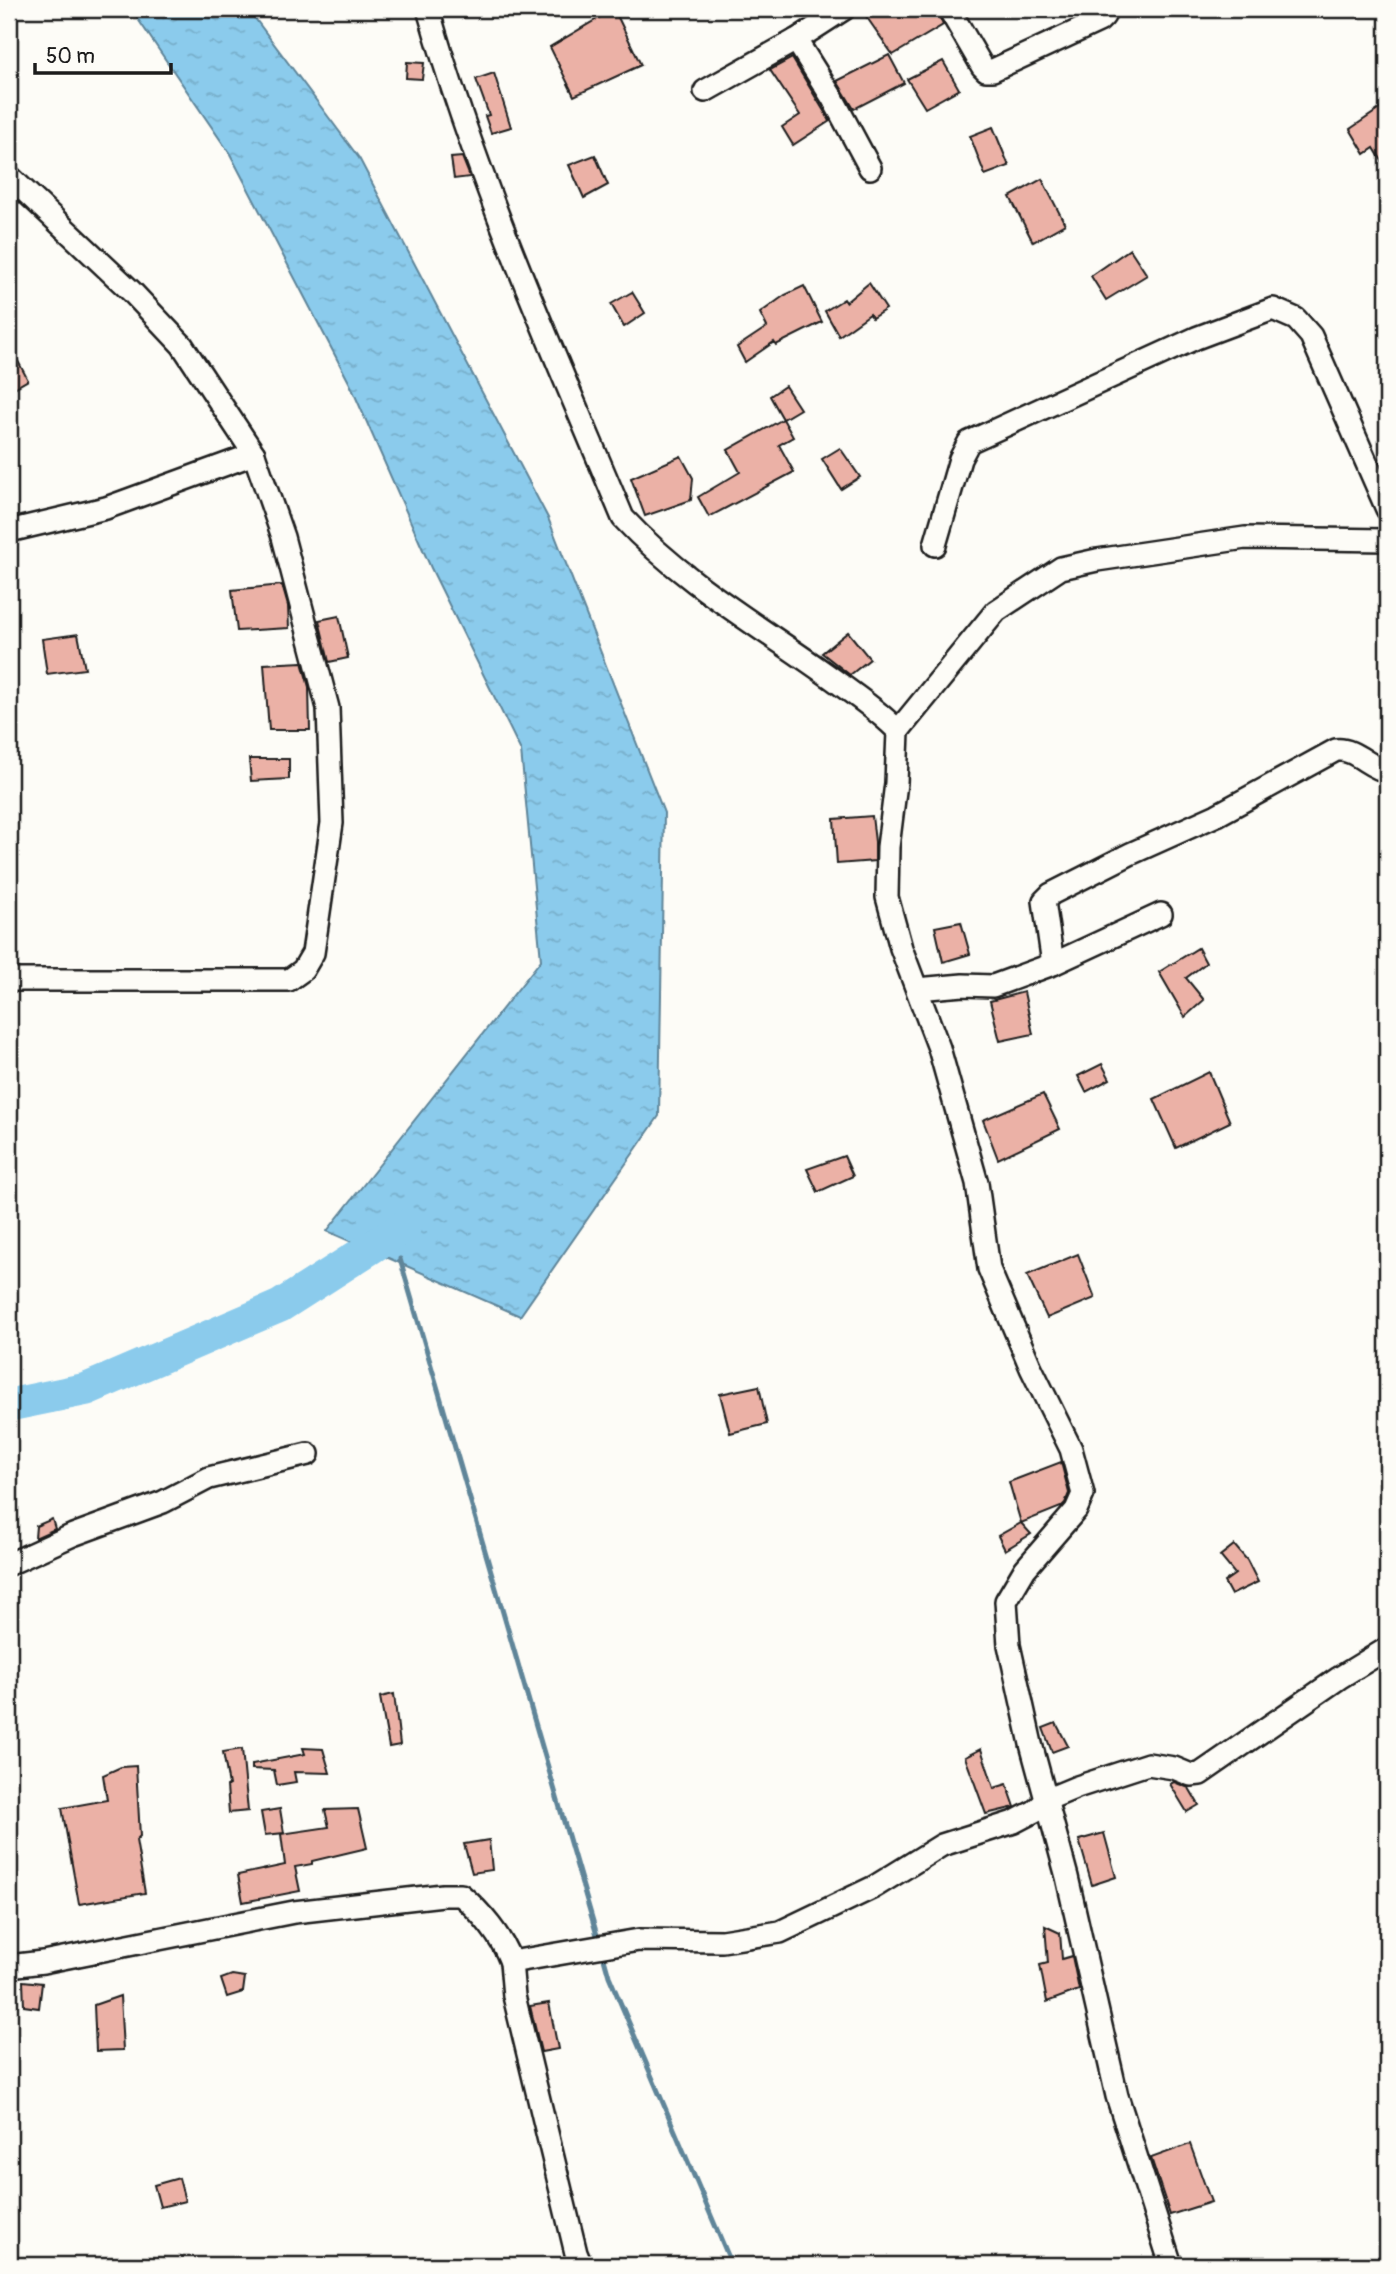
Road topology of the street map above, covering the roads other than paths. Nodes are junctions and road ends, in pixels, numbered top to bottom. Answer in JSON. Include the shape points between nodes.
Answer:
{"nodes":[{"id":1,"x":428,"y":9,"type":"edge"},
{"id":2,"x":844,"y":9,"type":"edge"},
{"id":3,"x":949,"y":9,"type":"edge"},
{"id":4,"x":1105,"y":9,"type":"edge"},
{"id":5,"x":796,"y":40,"type":"junction"},
{"id":6,"x":705,"y":91,"type":"dead end"},
{"id":7,"x":870,"y":169,"type":"dead end"},
{"id":8,"x":9,"y":176,"type":"edge"},
{"id":9,"x":254,"y":454,"type":"junction"},
{"id":10,"x":1387,"y":509,"type":"edge"},
{"id":11,"x":9,"y":531,"type":"edge"},
{"id":12,"x":1387,"y":540,"type":"edge"},
{"id":13,"x":936,"y":545,"type":"dead end"},
{"id":14,"x":898,"y":730,"type":"junction"},
{"id":15,"x":1387,"y":771,"type":"edge"},
{"id":16,"x":1161,"y":915,"type":"dead end"},
{"id":17,"x":1052,"y":964,"type":"junction"},
{"id":18,"x":9,"y":980,"type":"edge"},
{"id":19,"x":917,"y":989,"type":"junction"},
{"id":20,"x":308,"y":1454,"type":"dead end"},
{"id":21,"x":9,"y":1564,"type":"edge"},
{"id":22,"x":1387,"y":1651,"type":"edge"},
{"id":23,"x":1048,"y":1799,"type":"junction"},
{"id":24,"x":511,"y":1962,"type":"junction"},
{"id":25,"x":9,"y":1966,"type":"edge"},
{"id":26,"x":582,"y":2265,"type":"edge"},
{"id":27,"x":1171,"y":2265,"type":"edge"}],
"edges":[{"from":1,"to":14,"type":"street","via":[[505,233],[624,518],[649,546]]},
{"from":2,"to":5,"type":"street"},
{"from":3,"to":4,"type":"street","via":[[986,70],[1099,21]]},
{"from":5,"to":6,"type":"street"},
{"from":5,"to":7,"type":"street"},
{"from":8,"to":9,"type":"street","via":[[182,345]]},
{"from":9,"to":11,"type":"street","via":[[106,508]]},
{"from":9,"to":18,"type":"street","via":[[283,537],[328,708],[332,823],[313,953],[303,970],[289,980]]},
{"from":10,"to":13,"type":"street","via":[[1311,336],[1296,318],[1273,309],[1196,338],[969,442]]},
{"from":12,"to":14,"type":"street","via":[[1245,538],[1061,568],[996,611]]},
{"from":14,"to":19,"type":"street","via":[[887,897]]},
{"from":15,"to":17,"type":"street","via":[[1351,752],[1336,750],[1217,815],[1051,894],[1044,901]]},
{"from":16,"to":17,"type":"street"},
{"from":17,"to":19,"type":"street","via":[[993,986]]},
{"from":19,"to":23,"type":"street","via":[[939,1048],[976,1183],[989,1269],[1071,1449],[1083,1493],[1076,1510],[1025,1569],[1006,1601],[1009,1645]]},
{"from":20,"to":21,"type":"street","via":[[208,1478],[163,1502]]},
{"from":22,"to":23,"type":"street","via":[[1339,1678],[1200,1774],[1148,1763]]},
{"from":23,"to":24,"type":"street","via":[[1014,1822],[942,1845],[874,1887],[780,1932],[722,1941],[639,1940]]},
{"from":23,"to":27,"type":"street","via":[[1117,2096]]},
{"from":24,"to":25,"type":"street","via":[[506,1949],[461,1895],[294,1912]]},
{"from":24,"to":26,"type":"street","via":[[514,1996]]}]}
